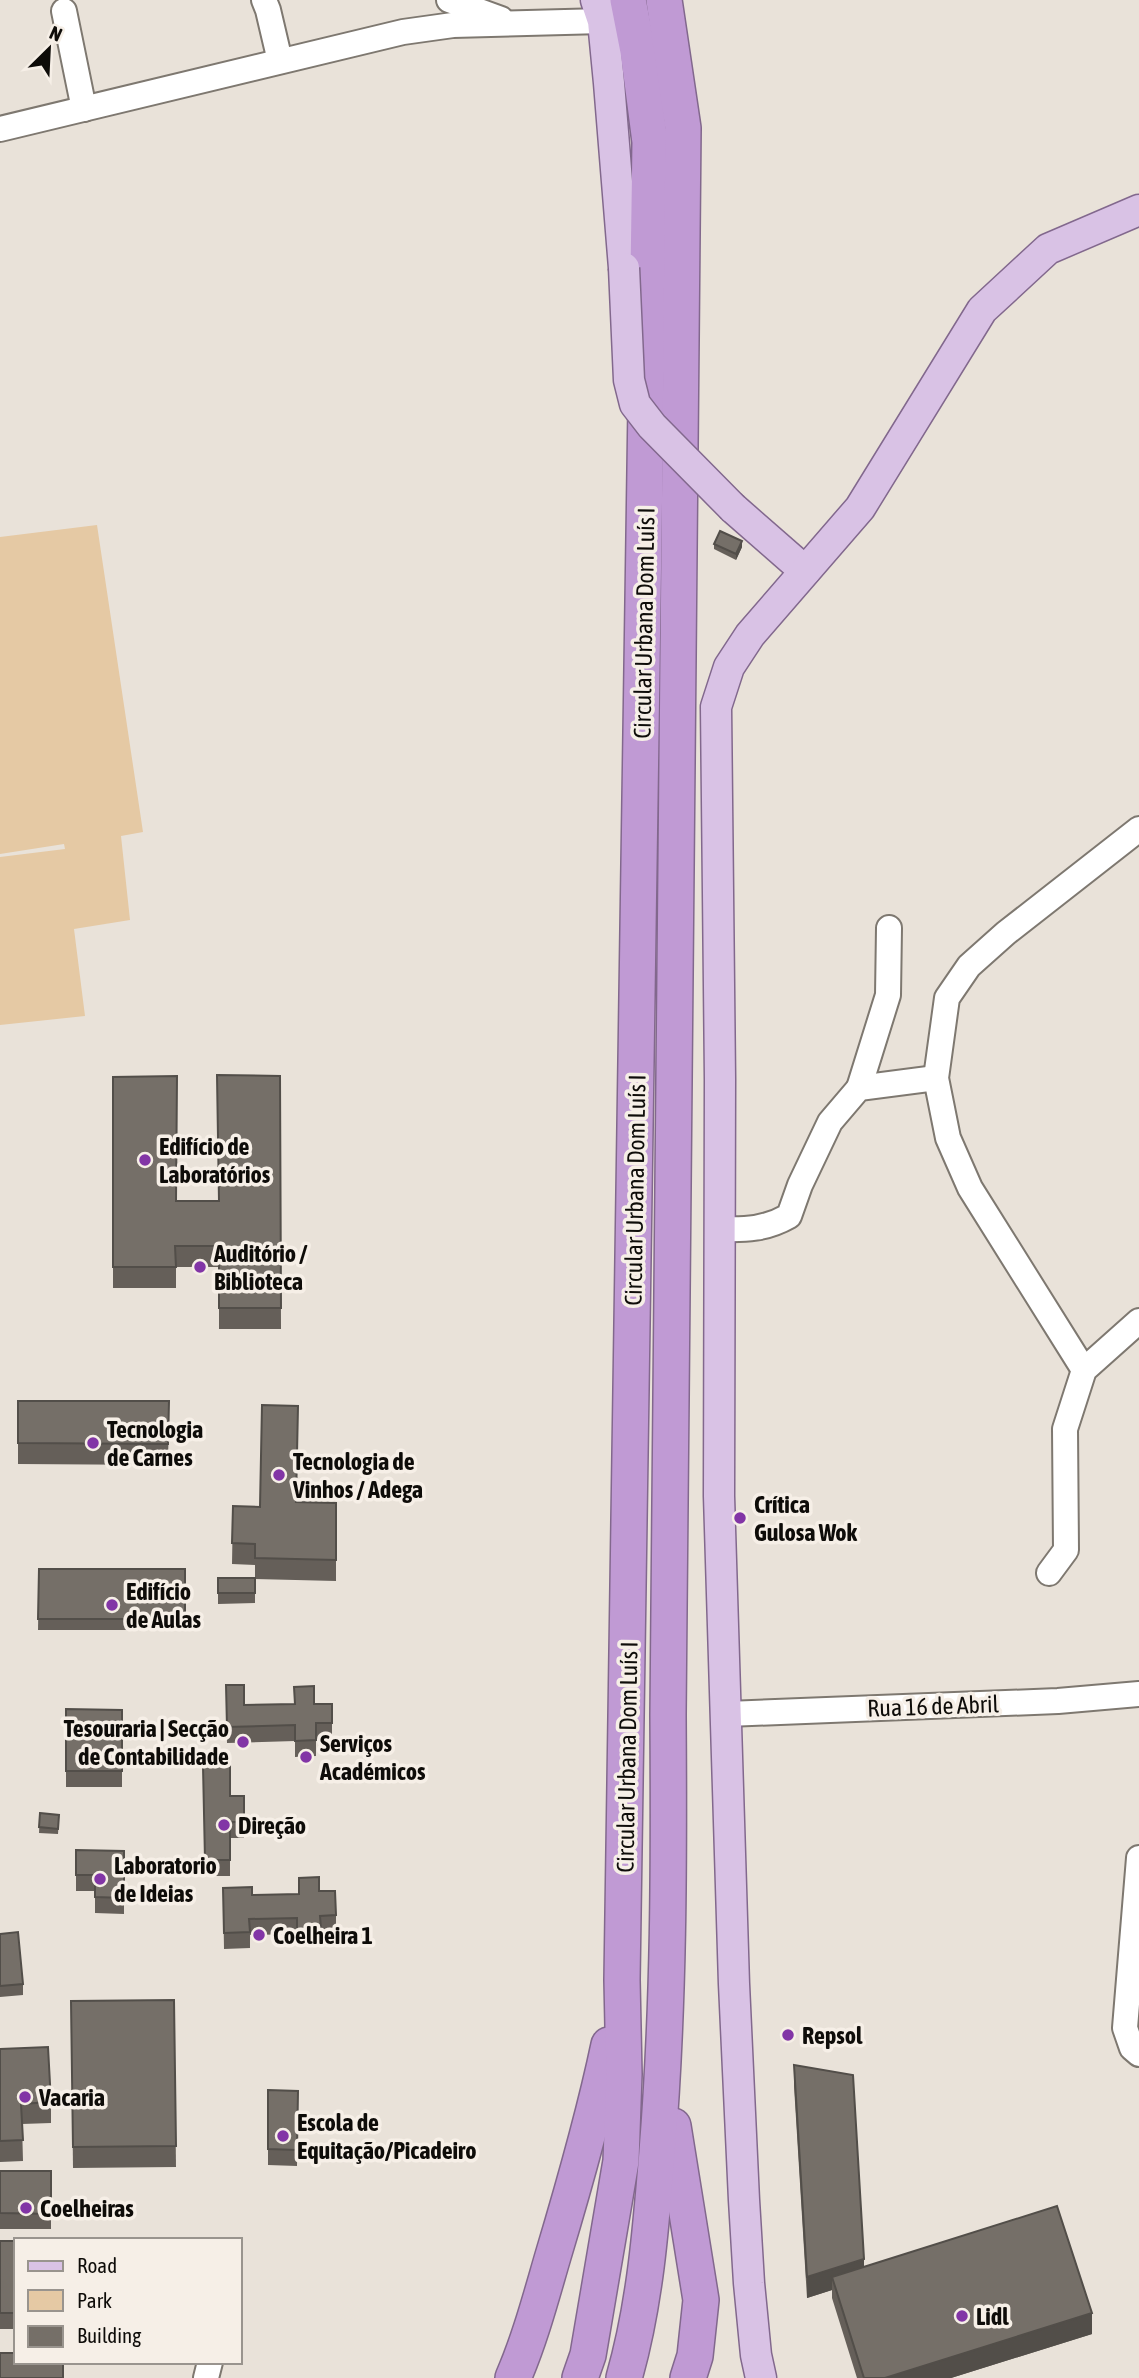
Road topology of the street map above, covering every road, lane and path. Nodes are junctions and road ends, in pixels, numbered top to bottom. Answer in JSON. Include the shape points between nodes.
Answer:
{"nodes":[{"id":1,"x":264,"y":0,"type":"edge"},
{"id":2,"x":449,"y":0,"type":"edge"},
{"id":3,"x":664,"y":0,"type":"edge"},
{"id":4,"x":609,"y":7,"type":"edge"},
{"id":5,"x":64,"y":11,"type":"dead end"},
{"id":6,"x":517,"y":24,"type":"junction"},
{"id":7,"x":280,"y":61,"type":"junction"},
{"id":8,"x":84,"y":109,"type":"junction"},
{"id":9,"x":0,"y":129,"type":"edge"},
{"id":10,"x":1139,"y":210,"type":"edge"},
{"id":11,"x":805,"y":571,"type":"junction"},
{"id":12,"x":1139,"y":829,"type":"edge"},
{"id":13,"x":889,"y":928,"type":"dead end"},
{"id":14,"x":936,"y":1078,"type":"junction"},
{"id":15,"x":859,"y":1087,"type":"junction"},
{"id":16,"x":720,"y":1229,"type":"junction"},
{"id":17,"x":1139,"y":1321,"type":"edge"},
{"id":18,"x":1084,"y":1370,"type":"junction"},
{"id":19,"x":1049,"y":1573,"type":"dead end"},
{"id":20,"x":1139,"y":1694,"type":"edge"},
{"id":21,"x":727,"y":1714,"type":"junction"},
{"id":22,"x":1139,"y":1858,"type":"edge"},
{"id":23,"x":623,"y":1971,"type":"junction"},
{"id":24,"x":1139,"y":2054,"type":"edge"},
{"id":25,"x":664,"y":2071,"type":"junction"},
{"id":26,"x":513,"y":2378,"type":"edge"},
{"id":27,"x":580,"y":2378,"type":"edge"},
{"id":28,"x":624,"y":2378,"type":"edge"},
{"id":29,"x":688,"y":2378,"type":"edge"},
{"id":30,"x":761,"y":2378,"type":"edge"}],
"edges":[{"from":1,"to":7,"type":"street"},
{"from":2,"to":6,"type":"street"},
{"from":3,"to":25,"type":"highway","name":"Circular Urbana Dom Luís I","via":[[683,128]]},
{"from":4,"to":6,"type":"street"},
{"from":4,"to":11,"type":"main road","bridge":true,"via":[[629,380],[635,404],[733,508]]},
{"from":4,"to":23,"type":"highway","name":"Circular Urbana Dom Luís I","via":[[638,51],[650,142]]},
{"from":5,"to":8,"type":"street"},
{"from":6,"to":7,"type":"street","via":[[402,32]]},
{"from":7,"to":8,"type":"street"},
{"from":8,"to":9,"type":"street"},
{"from":10,"to":11,"type":"main road","via":[[1048,249],[982,310],[860,508]]},
{"from":11,"to":16,"type":"main road","via":[[729,667],[716,707]]},
{"from":12,"to":14,"type":"street","via":[[969,966],[947,998]]},
{"from":13,"to":15,"type":"street","via":[[888,995]]},
{"from":14,"to":15,"type":"street"},
{"from":14,"to":18,"type":"street","via":[[948,1138],[970,1188]]},
{"from":15,"to":16,"type":"street","via":[[830,1122],[789,1216],[748,1230]]},
{"from":16,"to":21,"type":"main road","via":[[719,1496]]},
{"from":17,"to":18,"type":"street"},
{"from":18,"to":19,"type":"street","via":[[1065,1429],[1066,1550]]},
{"from":20,"to":21,"type":"street","name":"Rua 16 de Abril"},
{"from":21,"to":30,"type":"main road","via":[[747,2255]]},
{"from":22,"to":24,"type":"street","via":[[1125,2028]]},
{"from":23,"to":26,"type":"highway","via":[[576,2180]]},
{"from":23,"to":27,"type":"highway","name":"Circular Urbana Dom Luís I","via":[[621,2161],[589,2355]]},
{"from":25,"to":28,"type":"highway","name":"Circular Urbana Dom Luís I","via":[[645,2278]]},
{"from":25,"to":29,"type":"highway","via":[[701,2300]]}]}
